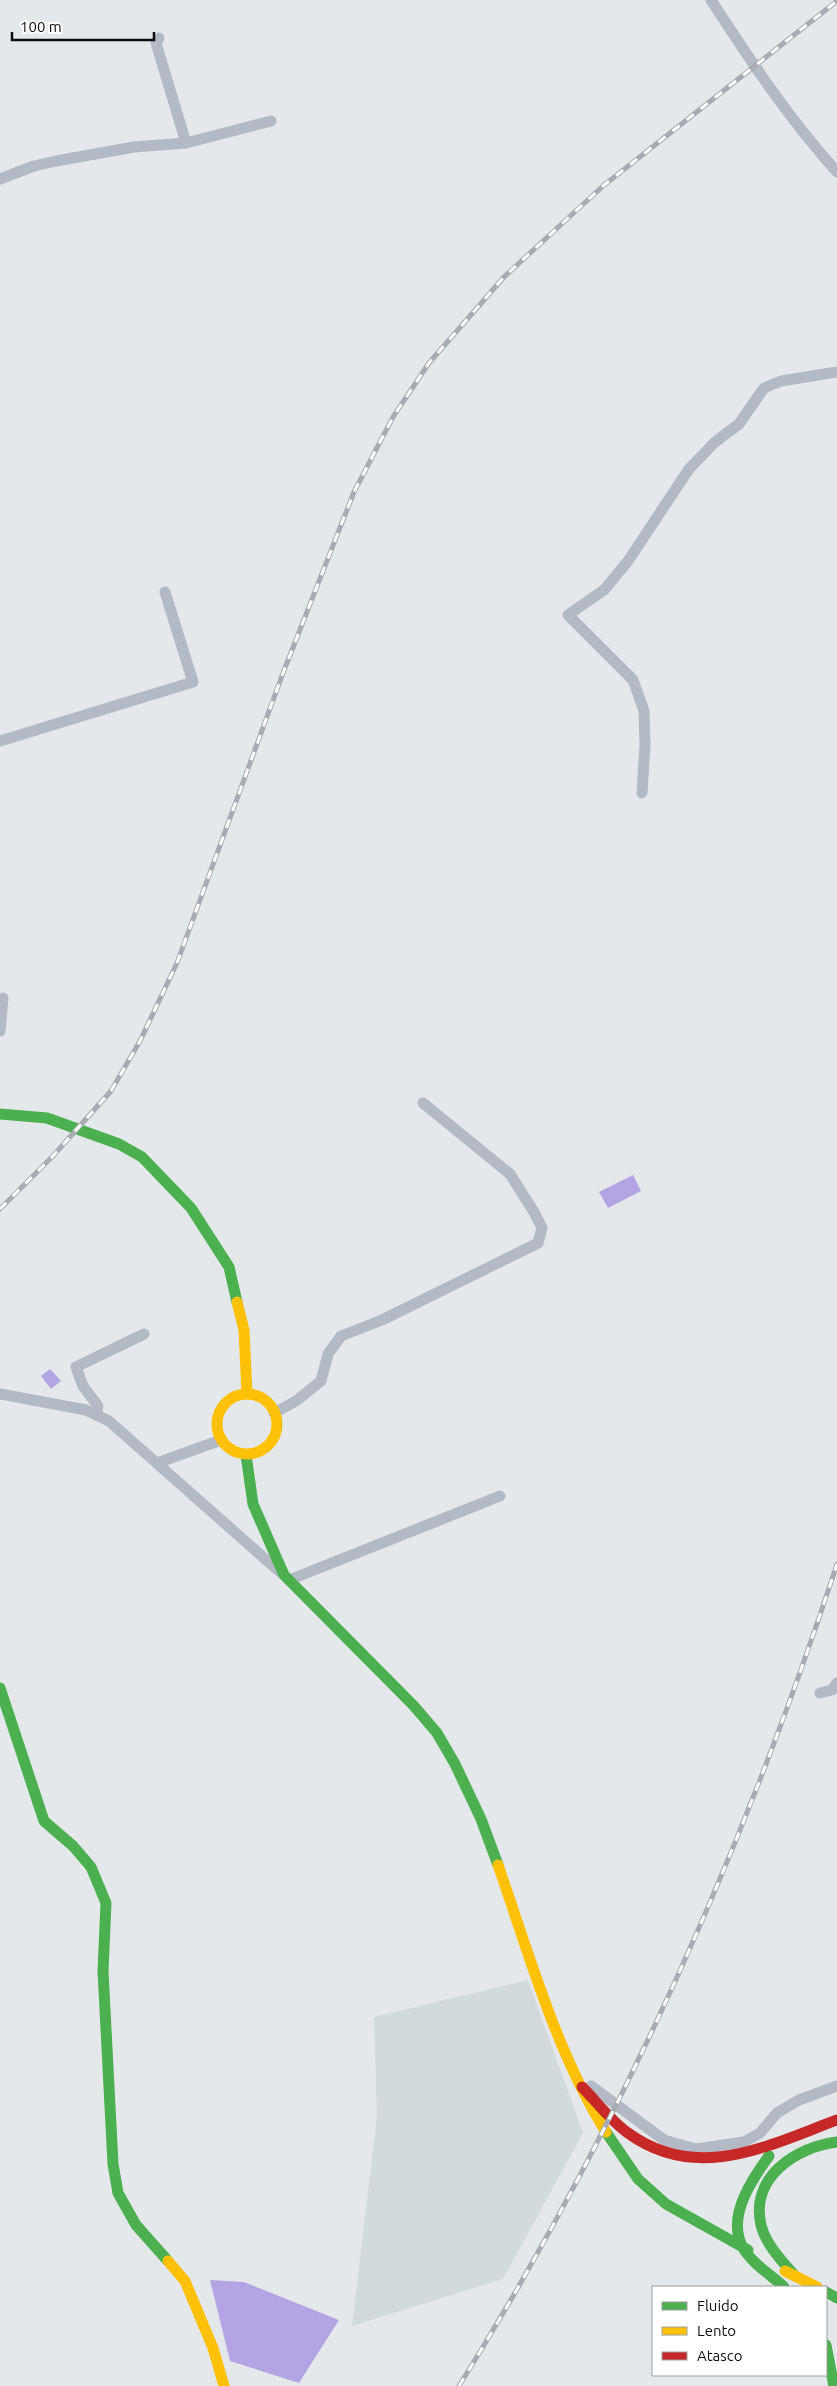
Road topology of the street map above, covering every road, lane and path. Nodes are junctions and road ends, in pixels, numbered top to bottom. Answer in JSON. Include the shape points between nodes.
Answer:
{"nodes":[{"id":1,"x":711,"y":0,"type":"edge"},
{"id":2,"x":159,"y":38,"type":"dead end"},
{"id":3,"x":271,"y":121,"type":"dead end"},
{"id":4,"x":186,"y":144,"type":"junction"},
{"id":5,"x":837,"y":172,"type":"edge"},
{"id":6,"x":0,"y":179,"type":"edge"},
{"id":7,"x":837,"y":372,"type":"edge"},
{"id":8,"x":165,"y":592,"type":"dead end"},
{"id":9,"x":0,"y":742,"type":"edge"},
{"id":10,"x":642,"y":793,"type":"dead end"},
{"id":11,"x":3,"y":998,"type":"dead end"},
{"id":12,"x":0,"y":1031,"type":"edge"},
{"id":13,"x":423,"y":1104,"type":"dead end"},
{"id":14,"x":0,"y":1114,"type":"edge"},
{"id":15,"x":144,"y":1334,"type":"dead end"},
{"id":16,"x":0,"y":1394,"type":"edge"},
{"id":17,"x":247,"y":1394,"type":"junction"},
{"id":18,"x":274,"y":1413,"type":"junction"},
{"id":19,"x":96,"y":1415,"type":"junction"},
{"id":20,"x":221,"y":1440,"type":"junction"},
{"id":21,"x":246,"y":1455,"type":"junction"},
{"id":22,"x":157,"y":1462,"type":"junction"},
{"id":23,"x":500,"y":1496,"type":"dead end"},
{"id":24,"x":286,"y":1578,"type":"junction"},
{"id":25,"x":837,"y":1683,"type":"edge"},
{"id":26,"x":0,"y":1688,"type":"edge"},
{"id":27,"x":820,"y":1693,"type":"dead end"},
{"id":28,"x":576,"y":2074,"type":"junction"},
{"id":29,"x":837,"y":2086,"type":"edge"},
{"id":30,"x":582,"y":2087,"type":"junction"},
{"id":31,"x":837,"y":2120,"type":"edge"},
{"id":32,"x":779,"y":2142,"type":"junction"},
{"id":33,"x":837,"y":2142,"type":"edge"},
{"id":34,"x":743,"y":2248,"type":"junction"},
{"id":35,"x":795,"y":2276,"type":"junction"},
{"id":36,"x":783,"y":2286,"type":"edge"},
{"id":37,"x":815,"y":2286,"type":"edge"},
{"id":38,"x":827,"y":2349,"type":"edge"},
{"id":39,"x":224,"y":2386,"type":"edge"},
{"id":40,"x":834,"y":2386,"type":"edge"}],
"edges":[{"from":1,"to":5,"type":"street","via":[[769,89]]},
{"from":2,"to":4,"type":"street","via":[[156,44]]},
{"from":3,"to":4,"type":"street"},
{"from":4,"to":6,"type":"street","via":[[134,147],[56,161]]},
{"from":7,"to":10,"type":"street","via":[[780,381],[764,388],[739,424],[715,442],[690,469],[628,561],[604,590],[568,615],[633,680],[644,711]]},
{"from":8,"to":9,"type":"street","via":[[193,682]]},
{"from":11,"to":12,"type":"street"},
{"from":13,"to":18,"type":"street","via":[[510,1174],[542,1228],[538,1242],[382,1320],[341,1336],[328,1354],[321,1381]]},
{"from":14,"to":17,"type":"main road","via":[[47,1118],[119,1144],[142,1156],[191,1208],[229,1267],[244,1330]]},
{"from":15,"to":19,"type":"street","via":[[76,1367],[83,1386],[98,1406]]},
{"from":16,"to":19,"type":"street","via":[[59,1404]]},
{"from":17,"to":18,"type":"main road","via":[[258,1396]]},
{"from":17,"to":20,"type":"main road","via":[[230,1400],[219,1414],[216,1422]]},
{"from":18,"to":21,"type":"main road","via":[[276,1430],[273,1440],[257,1453]]},
{"from":19,"to":22,"type":"street","via":[[108,1421]]},
{"from":20,"to":21,"type":"main road","via":[[232,1450]]},
{"from":20,"to":22,"type":"street"},
{"from":21,"to":24,"type":"main road","via":[[253,1504]]},
{"from":22,"to":24,"type":"street"},
{"from":23,"to":24,"type":"street"},
{"from":24,"to":28,"type":"main road","via":[[437,1733],[481,1819],[564,2050]]},
{"from":25,"to":27,"type":"street","via":[[832,1690]]},
{"from":26,"to":39,"type":"main road","via":[[44,1821],[91,1867],[106,1903],[103,1971],[112,2164],[118,2193],[136,2225],[185,2281],[213,2348]]},
{"from":28,"to":29,"type":"street","via":[[664,2140],[696,2149],[744,2142],[760,2133],[777,2113],[799,2100]]},
{"from":28,"to":30,"type":"main road"},
{"from":30,"to":32,"type":"main road","via":[[628,2133],[672,2156],[708,2160],[735,2156]]},
{"from":30,"to":34,"type":"main road","via":[[592,2110],[638,2179],[666,2204]]},
{"from":31,"to":32,"type":"main road"},
{"from":32,"to":34,"type":"main road","via":[[752,2180],[743,2199],[737,2229]]},
{"from":33,"to":35,"type":"main road","via":[[795,2155],[773,2172],[763,2188],[762,2229],[771,2249]]},
{"from":34,"to":35,"type":"main road"},
{"from":34,"to":36,"type":"main road"},
{"from":35,"to":37,"type":"main road"},
{"from":38,"to":40,"type":"main road"}]}
